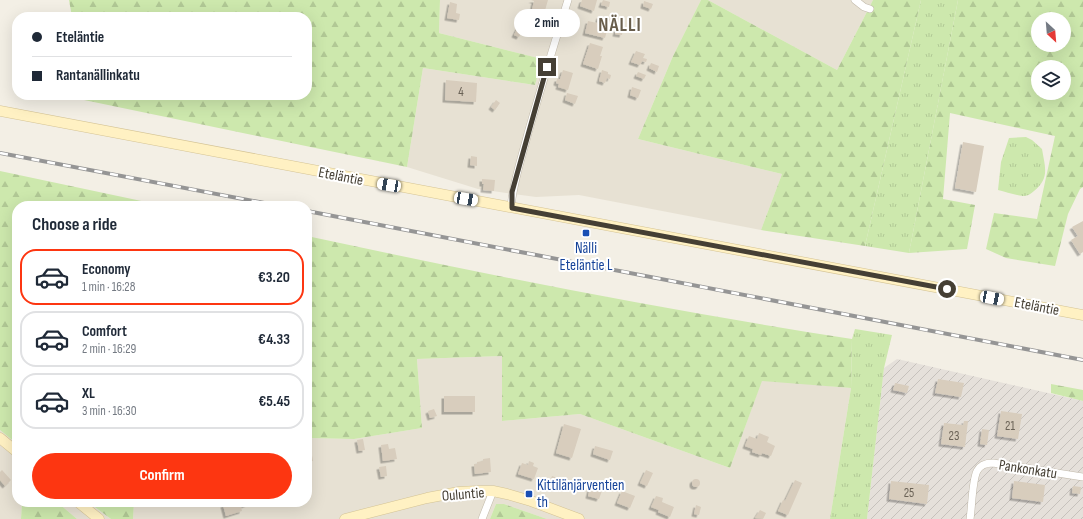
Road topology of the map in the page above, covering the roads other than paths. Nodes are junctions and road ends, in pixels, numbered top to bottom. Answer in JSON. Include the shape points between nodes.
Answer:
{"nodes":[{"id":1,"x":568,"y":0,"type":"edge"},
{"id":2,"x":855,"y":0,"type":"edge"},
{"id":3,"x":870,"y":9,"type":"dead end"},
{"id":4,"x":0,"y":111,"type":"edge"},
{"id":5,"x":512,"y":208,"type":"junction"},
{"id":6,"x":1083,"y":315,"type":"edge"},
{"id":7,"x":0,"y":438,"type":"edge"},
{"id":8,"x":12,"y":448,"type":"edge"},
{"id":9,"x":1083,"y":477,"type":"edge"},
{"id":10,"x":493,"y":491,"type":"junction"},
{"id":11,"x":84,"y":507,"type":"edge"},
{"id":12,"x":99,"y":519,"type":"edge"},
{"id":13,"x":345,"y":519,"type":"edge"},
{"id":14,"x":482,"y":519,"type":"edge"},
{"id":15,"x":579,"y":519,"type":"edge"},
{"id":16,"x":970,"y":519,"type":"edge"}],
"edges":[{"from":1,"to":5,"type":"street","via":[[512,192]]},
{"from":2,"to":3,"type":"street"},
{"from":4,"to":5,"type":"main road","name":"Eteläntie"},
{"from":5,"to":6,"type":"main road","name":"Eteläntie"},
{"from":7,"to":8,"type":"main road"},
{"from":9,"to":16,"type":"street","name":"Pankonkatu","via":[[986,464],[980,467],[975,476]]},
{"from":10,"to":13,"type":"main road","name":"Ouluntie","via":[[445,494]]},
{"from":10,"to":14,"type":"street"},
{"from":10,"to":15,"type":"main road","name":"Ouluntie","via":[[531,501]]},
{"from":11,"to":12,"type":"main road"}]}
